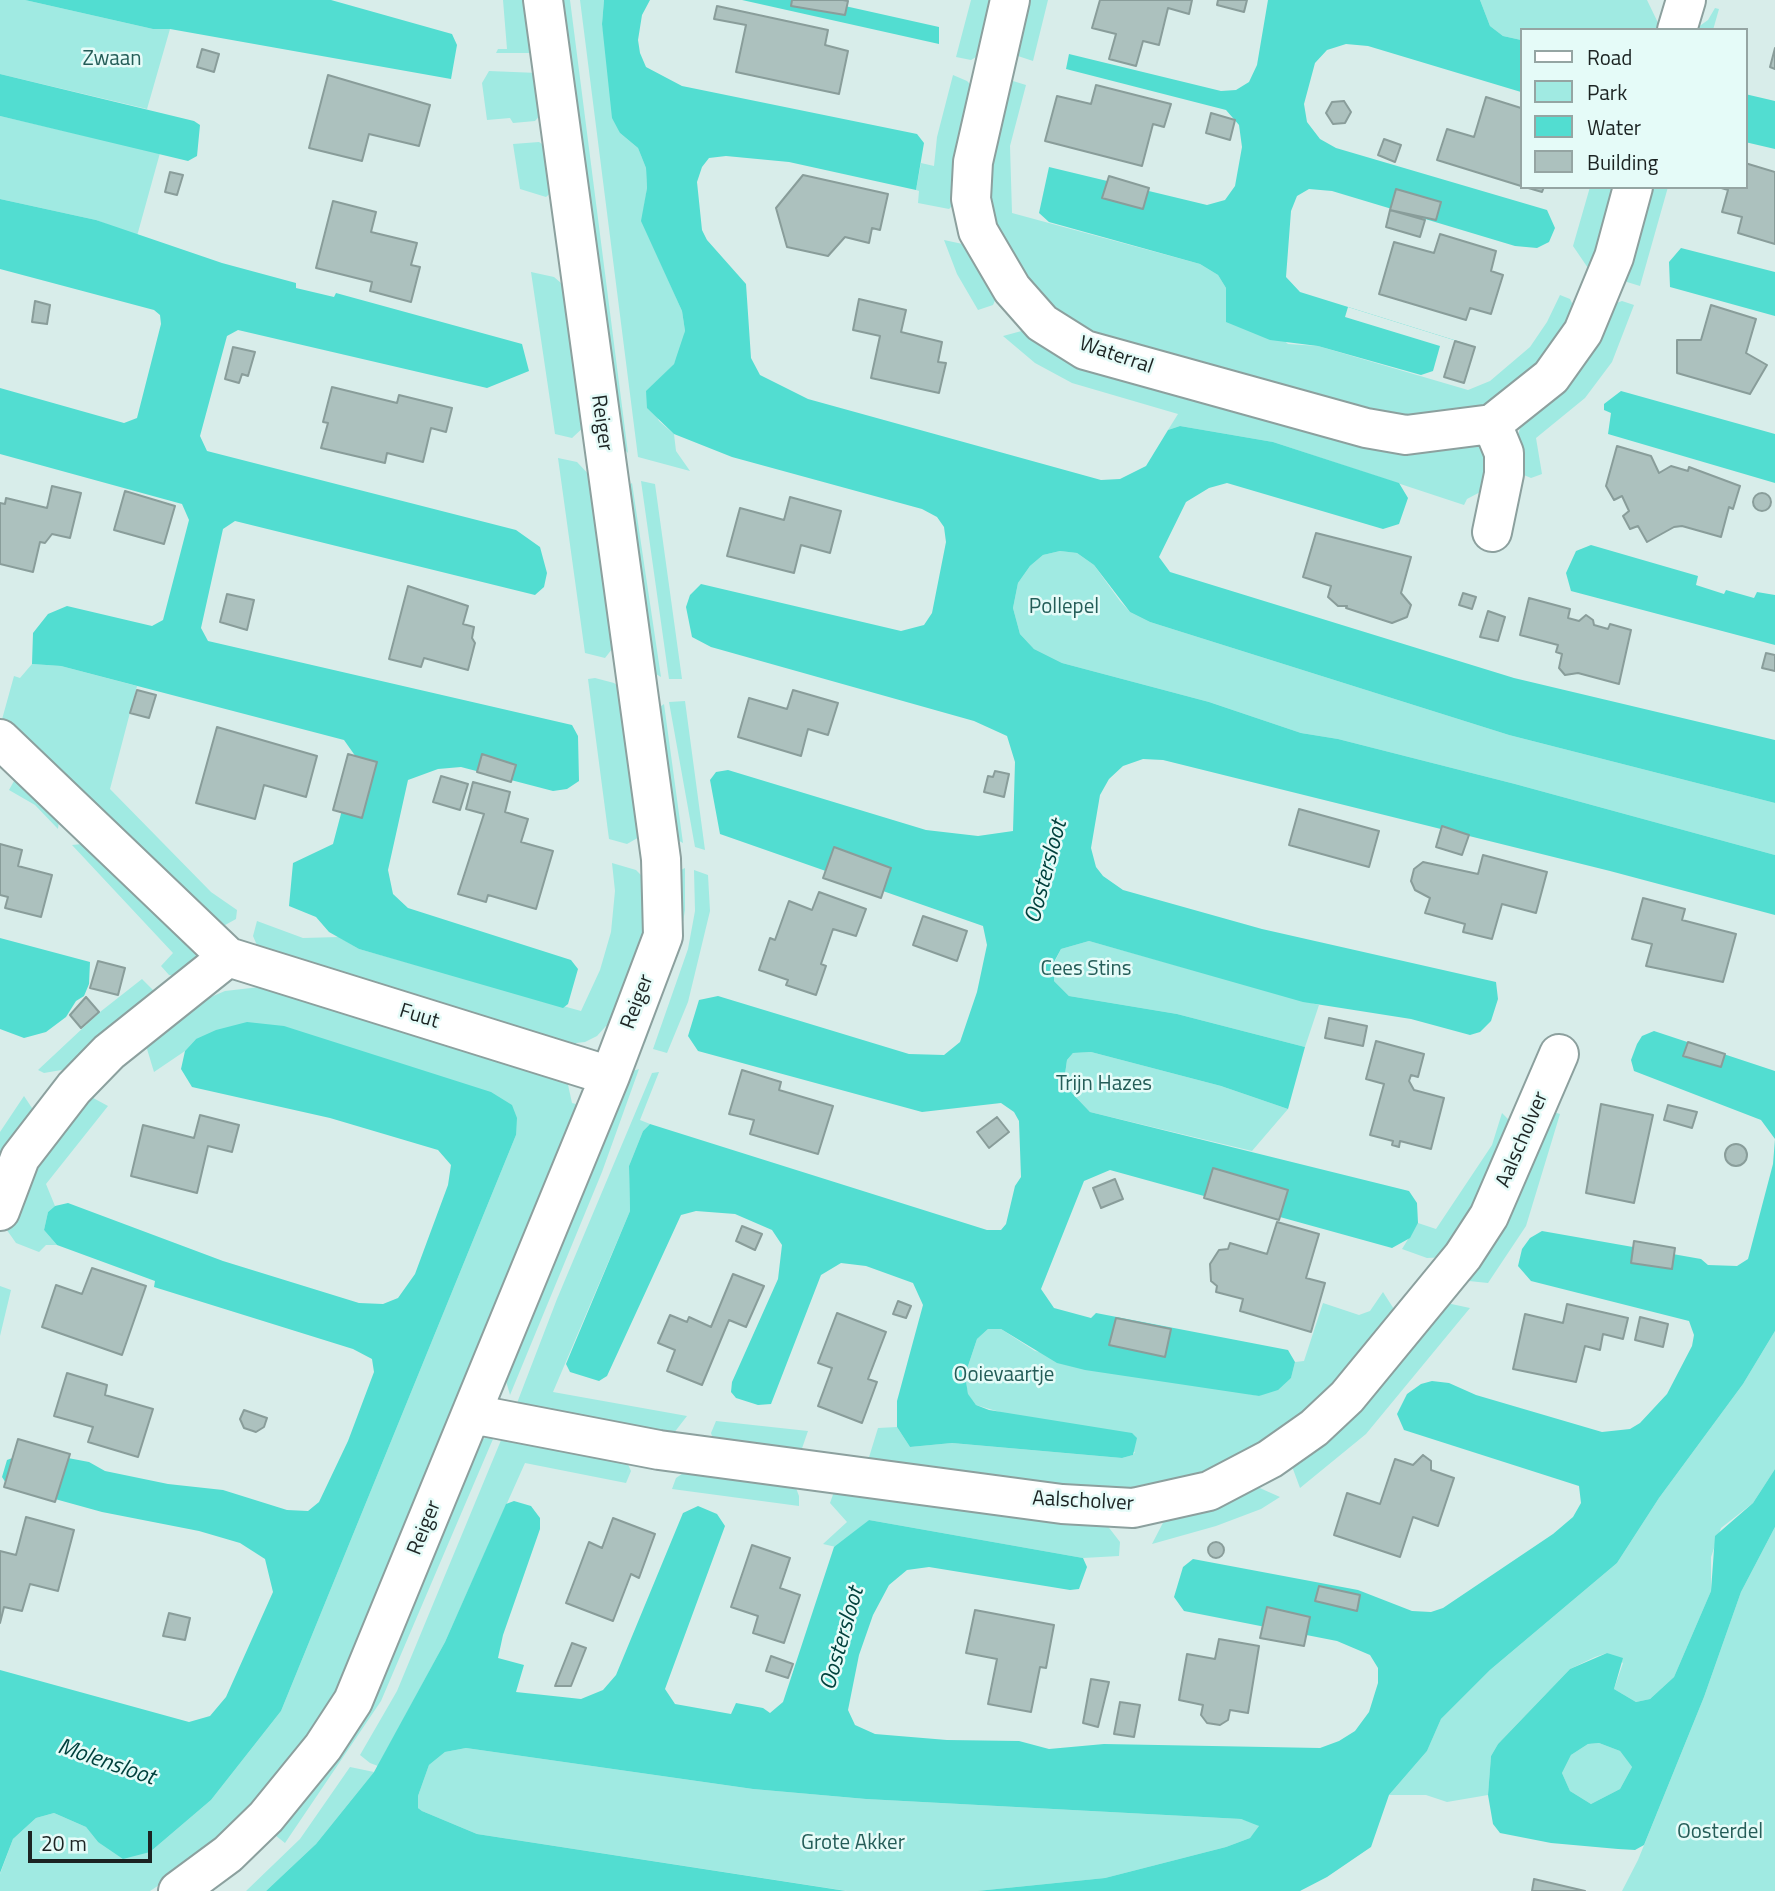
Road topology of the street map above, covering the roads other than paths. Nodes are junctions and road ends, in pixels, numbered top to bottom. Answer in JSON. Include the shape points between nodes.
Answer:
{"nodes":[{"id":1,"x":543,"y":0,"type":"edge"},
{"id":2,"x":1010,"y":0,"type":"edge"},
{"id":3,"x":1686,"y":0,"type":"edge"},
{"id":4,"x":1678,"y":28,"type":"edge"},
{"id":5,"x":1632,"y":189,"type":"edge"},
{"id":6,"x":1492,"y":424,"type":"junction"},
{"id":7,"x":1492,"y":532,"type":"dead end"},
{"id":8,"x":0,"y":739,"type":"edge"},
{"id":9,"x":228,"y":957,"type":"junction"},
{"id":10,"x":1559,"y":1054,"type":"dead end"},
{"id":11,"x":610,"y":1076,"type":"junction"},
{"id":12,"x":0,"y":1211,"type":"edge"},
{"id":13,"x":471,"y":1414,"type":"junction"},
{"id":14,"x":178,"y":1891,"type":"edge"}],
"edges":[{"from":1,"to":11,"type":"street","name":"Reiger","via":[[661,859],[663,936]]},
{"from":2,"to":6,"type":"street","name":"Waterral","via":[[973,162],[971,200],[978,231],[1012,289],[1042,323],[1085,350],[1366,428],[1406,435]]},
{"from":3,"to":4,"type":"street"},
{"from":5,"to":6,"type":"street","via":[[1614,257],[1583,332],[1551,377]]},
{"from":6,"to":7,"type":"street","via":[[1504,453]]},
{"from":8,"to":9,"type":"street","name":"Fuut"},
{"from":9,"to":11,"type":"street","name":"Fuut"},
{"from":9,"to":12,"type":"street","via":[[109,1052],[74,1088],[20,1158]]},
{"from":10,"to":13,"type":"street","name":"Aalscholver","via":[[1489,1216],[1463,1256],[1346,1397],[1314,1428],[1270,1459],[1209,1491],[1133,1508],[1062,1504],[659,1450]]},
{"from":11,"to":13,"type":"street","name":"Reiger"},
{"from":13,"to":14,"type":"street","name":"Reiger","via":[[353,1701],[323,1747],[266,1817],[228,1854]]}]}
